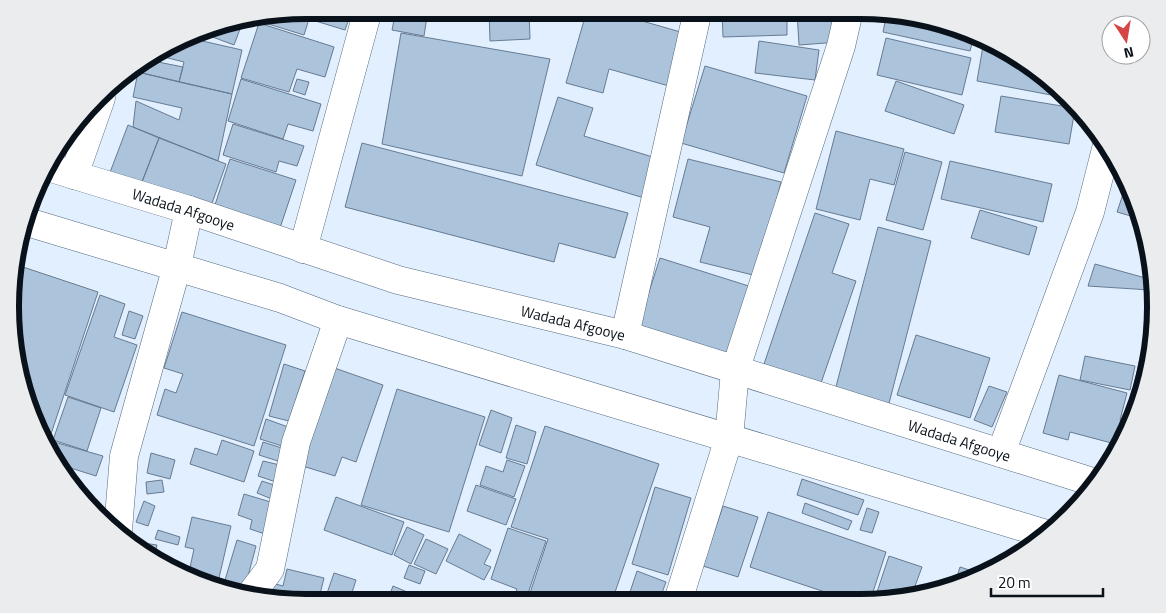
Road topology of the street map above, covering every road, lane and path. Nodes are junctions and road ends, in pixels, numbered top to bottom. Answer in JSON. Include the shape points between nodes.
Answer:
{"nodes":[{"id":1,"x":366,"y":19,"type":"edge"},
{"id":2,"x":696,"y":19,"type":"edge"},
{"id":3,"x":847,"y":19,"type":"edge"},
{"id":4,"x":96,"y":111,"type":"edge"},
{"id":5,"x":1104,"y":156,"type":"edge"},
{"id":6,"x":54,"y":169,"type":"edge"},
{"id":7,"x":74,"y":175,"type":"junction"},
{"id":8,"x":189,"y":210,"type":"junction"},
{"id":9,"x":31,"y":223,"type":"edge"},
{"id":10,"x":303,"y":249,"type":"junction"},
{"id":11,"x":177,"y":266,"type":"junction"},
{"id":12,"x":338,"y":320,"type":"junction"},
{"id":13,"x":625,"y":336,"type":"junction"},
{"id":14,"x":735,"y":371,"type":"junction"},
{"id":15,"x":729,"y":438,"type":"junction"},
{"id":16,"x":1001,"y":453,"type":"junction"},
{"id":17,"x":1089,"y":480,"type":"edge"},
{"id":18,"x":118,"y":524,"type":"edge"},
{"id":19,"x":1039,"y":532,"type":"edge"},
{"id":20,"x":254,"y":590,"type":"edge"},
{"id":21,"x":683,"y":594,"type":"edge"}],
"edges":[{"from":1,"to":10,"type":"main road"},
{"from":2,"to":13,"type":"main road"},
{"from":3,"to":14,"type":"main road"},
{"from":4,"to":7,"type":"main road"},
{"from":5,"to":16,"type":"main road","via":[[1090,212]]},
{"from":6,"to":7,"type":"main road","name":"Wadada Afgooye"},
{"from":7,"to":8,"type":"main road","name":"Wadada Afgooye"},
{"from":8,"to":10,"type":"main road","name":"Wadada Afgooye"},
{"from":8,"to":11,"type":"main road"},
{"from":9,"to":11,"type":"main road"},
{"from":10,"to":13,"type":"main road","name":"Wadada Afgooye","via":[[398,280]]},
{"from":11,"to":12,"type":"main road"},
{"from":11,"to":18,"type":"main road","via":[[124,456]]},
{"from":12,"to":15,"type":"main road"},
{"from":12,"to":20,"type":"main road","via":[[296,442],[270,569]]},
{"from":13,"to":14,"type":"main road","name":"Wadada Afgooye"},
{"from":14,"to":15,"type":"main road"},
{"from":14,"to":16,"type":"main road","name":"Wadada Afgooye"},
{"from":15,"to":19,"type":"main road"},
{"from":15,"to":21,"type":"main road"},
{"from":16,"to":17,"type":"main road","name":"Wadada Afgooye"}]}
